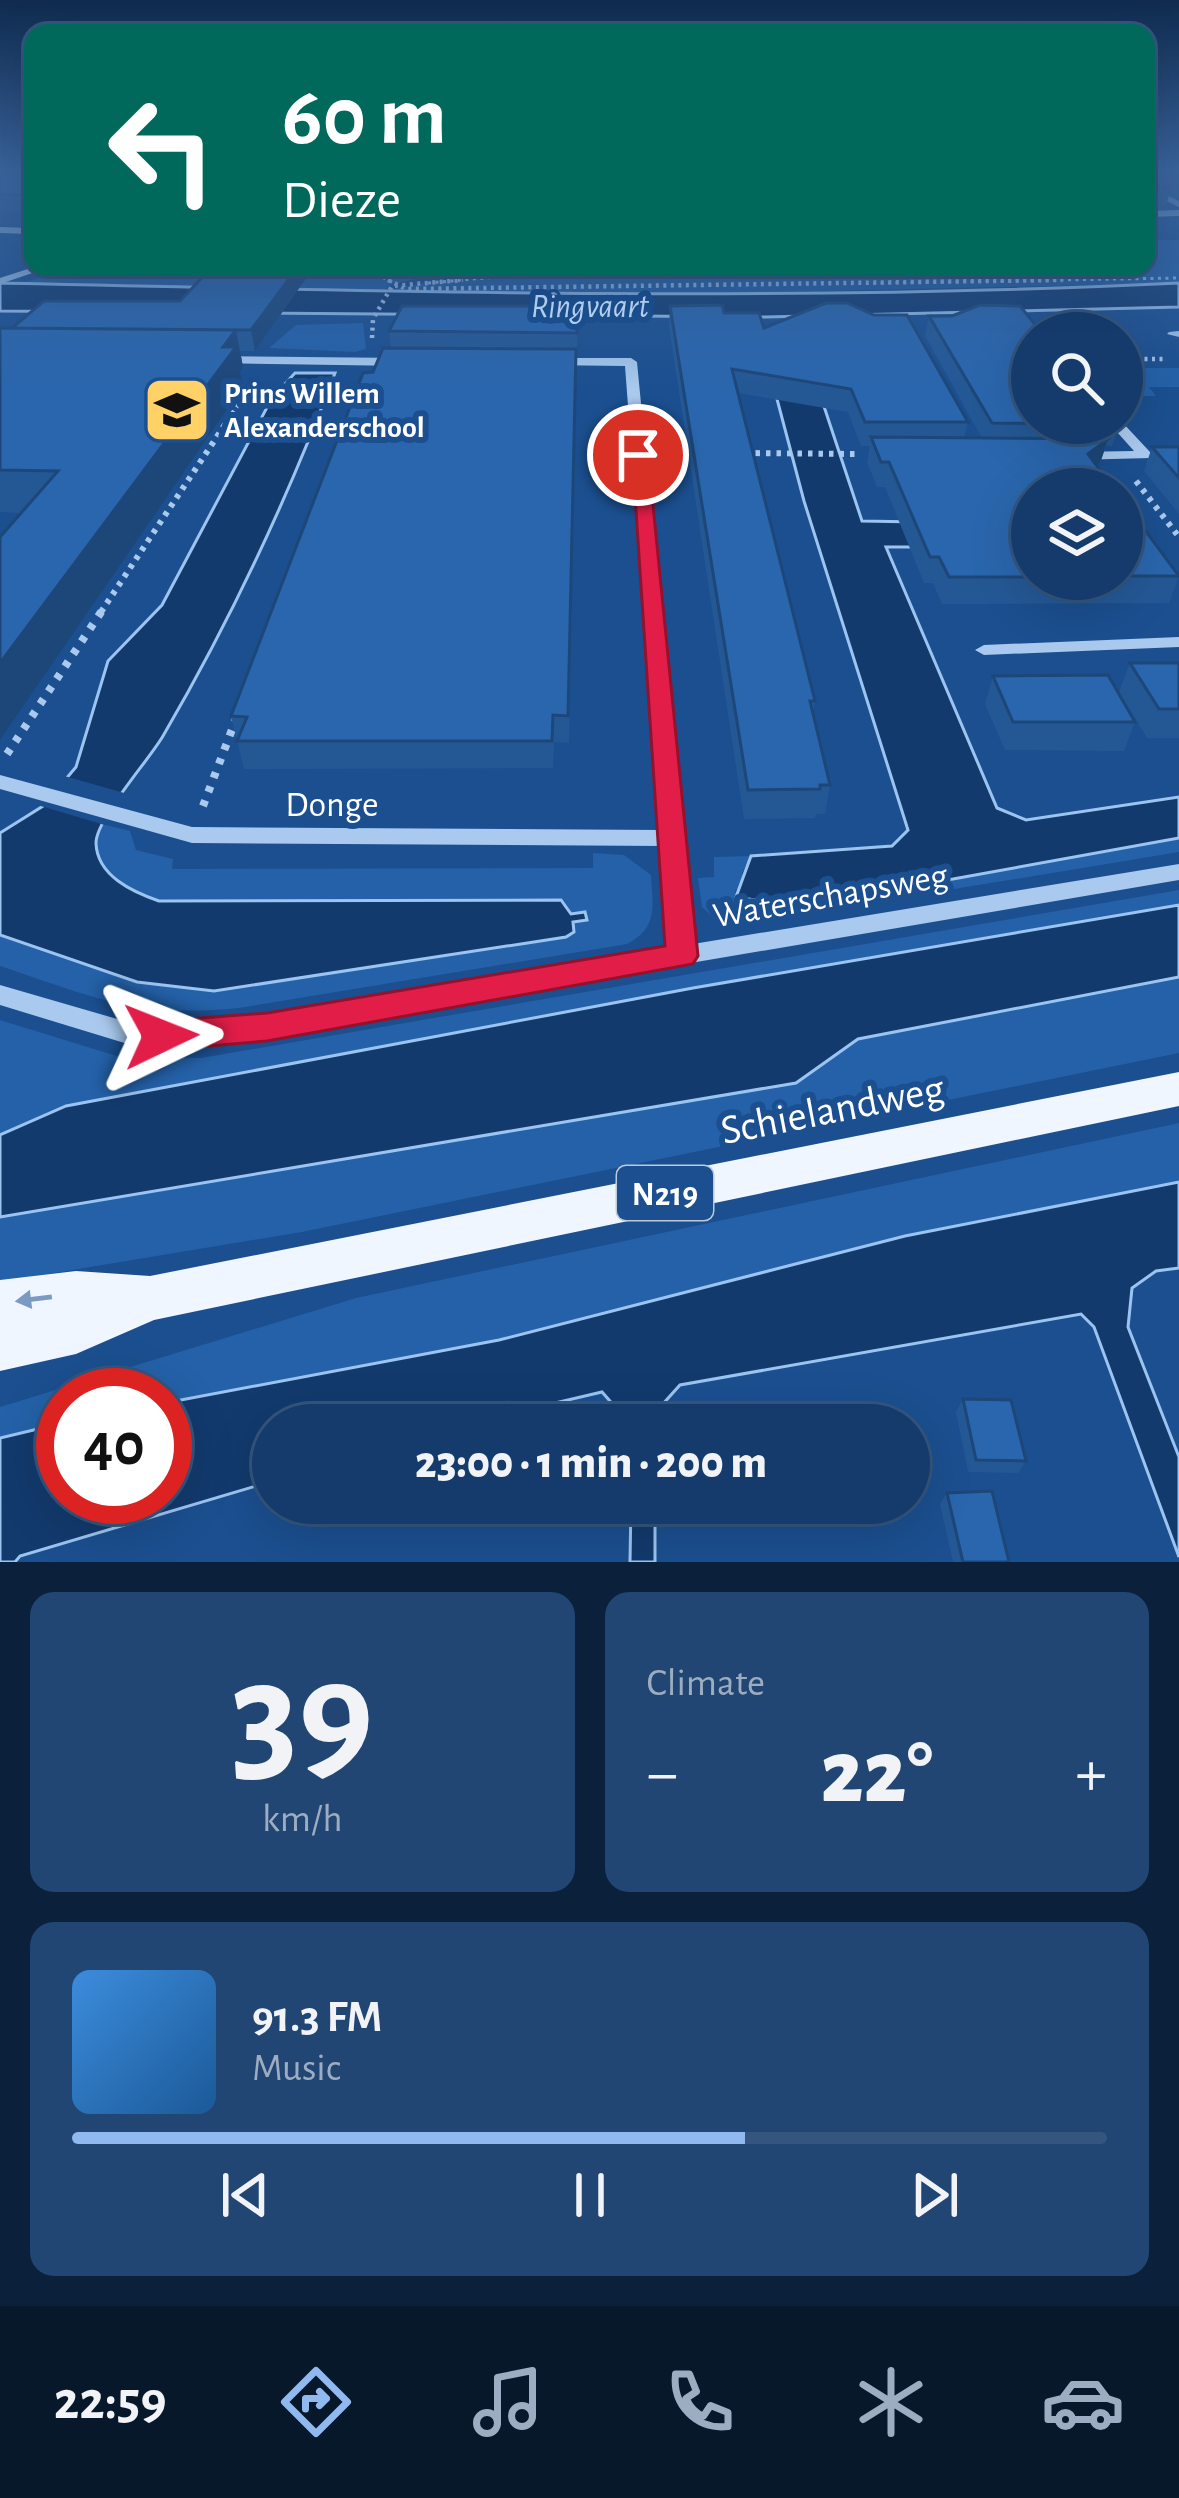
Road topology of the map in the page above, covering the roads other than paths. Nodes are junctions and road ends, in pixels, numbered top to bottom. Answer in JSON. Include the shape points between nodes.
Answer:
{"nodes":[{"id":1,"x":201,"y":359,"type":"edge"},
{"id":2,"x":417,"y":362,"type":"edge"},
{"id":3,"x":536,"y":362,"type":"edge"},
{"id":4,"x":1134,"y":444,"type":"edge"},
{"id":5,"x":1144,"y":455,"type":"junction"},
{"id":6,"x":1162,"y":455,"type":"edge"},
{"id":7,"x":1048,"y":456,"type":"edge"},
{"id":8,"x":1179,"y":642,"type":"edge"},
{"id":9,"x":984,"y":650,"type":"dead end"},
{"id":10,"x":0,"y":782,"type":"edge"},
{"id":11,"x":671,"y":838,"type":"junction"},
{"id":12,"x":1179,"y":872,"type":"edge"},
{"id":13,"x":682,"y":956,"type":"junction"},
{"id":14,"x":0,"y":994,"type":"edge"},
{"id":15,"x":1179,"y":1089,"type":"edge"},
{"id":16,"x":152,"y":1298,"type":"junction"},
{"id":17,"x":0,"y":1303,"type":"edge"},
{"id":18,"x":0,"y":1347,"type":"edge"}],
"edges":[{"from":1,"to":2,"type":"street"},
{"from":3,"to":11,"type":"street","via":[[631,362]]},
{"from":4,"to":5,"type":"street"},
{"from":5,"to":6,"type":"street"},
{"from":5,"to":7,"type":"street"},
{"from":8,"to":9,"type":"street"},
{"from":10,"to":11,"type":"street","name":"Donge","via":[[192,835]]},
{"from":11,"to":13,"type":"street"},
{"from":12,"to":13,"type":"street","name":"Waterschapsweg"},
{"from":13,"to":14,"type":"street","name":"Waterschapsweg","via":[[191,1037],[131,1034]]},
{"from":15,"to":16,"type":"main road","name":"Schielandweg","number":"N219"},
{"from":16,"to":17,"type":"main road","name":"Schielandweg","number":"N219","one_way":true,"via":[[76,1294]]},
{"from":16,"to":18,"type":"main road","name":"Schielandweg","number":"N219","via":[[76,1331]]}]}
